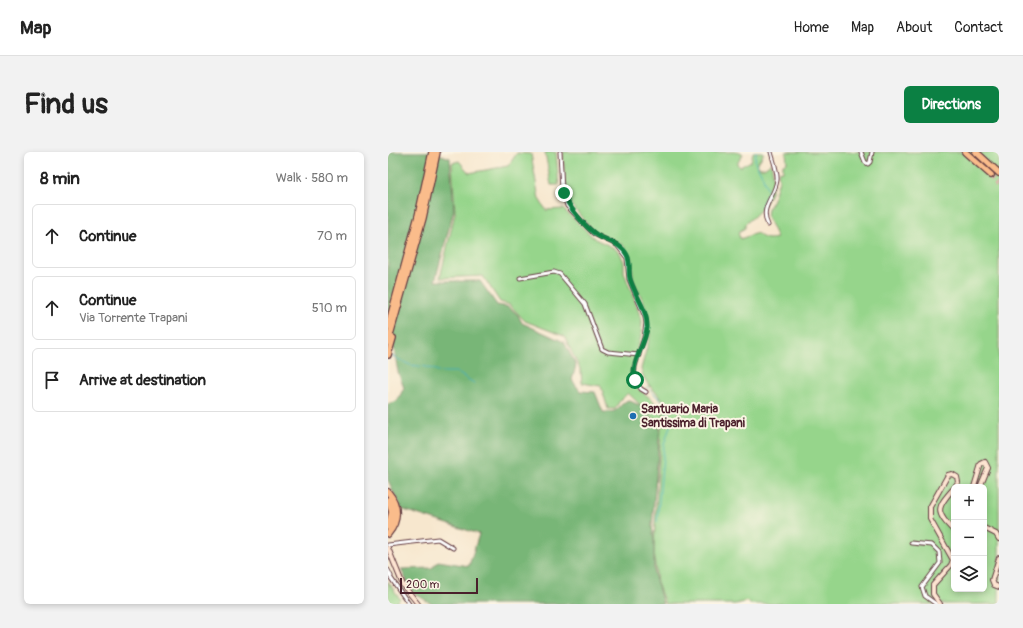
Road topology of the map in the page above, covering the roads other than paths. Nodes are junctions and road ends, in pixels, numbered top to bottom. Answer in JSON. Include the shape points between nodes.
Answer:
{"nodes":[{"id":1,"x":432,"y":152,"type":"edge"},
{"id":2,"x":437,"y":152,"type":"edge"},
{"id":3,"x":561,"y":152,"type":"edge"},
{"id":4,"x":771,"y":152,"type":"edge"},
{"id":5,"x":860,"y":152,"type":"edge"},
{"id":6,"x":872,"y":152,"type":"edge"},
{"id":7,"x":965,"y":152,"type":"edge"},
{"id":8,"x":976,"y":152,"type":"edge"},
{"id":9,"x":999,"y":172,"type":"edge"},
{"id":10,"x":990,"y":175,"type":"tunnel mouth"},
{"id":11,"x":428,"y":188,"type":"junction"},
{"id":12,"x":768,"y":225,"type":"dead end"},
{"id":13,"x":417,"y":228,"type":"junction"},
{"id":14,"x":520,"y":278,"type":"dead end"},
{"id":15,"x":401,"y":281,"type":"junction"},
{"id":16,"x":388,"y":312,"type":"edge"},
{"id":17,"x":388,"y":326,"type":"edge"},
{"id":18,"x":388,"y":342,"type":"edge"},
{"id":19,"x":388,"y":355,"type":"edge"},
{"id":20,"x":639,"y":355,"type":"junction"},
{"id":21,"x":646,"y":392,"type":"dead end"},
{"id":22,"x":956,"y":484,"type":"edge"},
{"id":23,"x":975,"y":484,"type":"edge"},
{"id":24,"x":981,"y":484,"type":"edge"},
{"id":25,"x":951,"y":491,"type":"edge"},
{"id":26,"x":388,"y":492,"type":"edge"},
{"id":27,"x":388,"y":500,"type":"edge"},
{"id":28,"x":388,"y":527,"type":"edge"},
{"id":29,"x":951,"y":528,"type":"edge"},
{"id":30,"x":987,"y":530,"type":"edge"},
{"id":31,"x":388,"y":534,"type":"edge"},
{"id":32,"x":999,"y":539,"type":"edge"},
{"id":33,"x":911,"y":543,"type":"dead end"},
{"id":34,"x":388,"y":547,"type":"edge"},
{"id":35,"x":453,"y":548,"type":"dead end"},
{"id":36,"x":999,"y":558,"type":"edge"},
{"id":37,"x":388,"y":570,"type":"edge"},
{"id":38,"x":388,"y":574,"type":"edge"},
{"id":39,"x":392,"y":580,"type":"junction"},
{"id":40,"x":404,"y":587,"type":"junction"},
{"id":41,"x":999,"y":587,"type":"edge"},
{"id":42,"x":398,"y":588,"type":"junction"},
{"id":43,"x":401,"y":592,"type":"junction"},
{"id":44,"x":408,"y":604,"type":"edge"},
{"id":45,"x":418,"y":604,"type":"edge"},
{"id":46,"x":936,"y":604,"type":"edge"},
{"id":47,"x":940,"y":604,"type":"edge"}],
"edges":[{"from":1,"to":11,"type":"highway"},
{"from":2,"to":11,"type":"highway"},
{"from":3,"to":20,"type":"street","via":[[563,190],[568,206],[594,233],[617,244],[628,257],[630,278],[647,320],[645,338]]},
{"from":4,"to":12,"type":"street","via":[[777,178],[773,195],[765,206],[764,217]]},
{"from":5,"to":6,"type":"street","via":[[868,164]]},
{"from":7,"to":10,"type":"highway"},
{"from":8,"to":9,"type":"highway"},
{"from":11,"to":13,"type":"highway"},
{"from":13,"to":15,"type":"highway"},
{"from":13,"to":15,"type":"highway","via":[[404,253]]},
{"from":13,"to":19,"type":"highway","via":[[418,244]]},
{"from":14,"to":20,"type":"street","via":[[558,272],[585,304],[602,349],[608,352]]},
{"from":15,"to":16,"type":"highway"},
{"from":15,"to":17,"type":"highway"},
{"from":15,"to":18,"type":"highway"},
{"from":20,"to":21,"type":"street","via":[[635,374]]},
{"from":22,"to":47,"type":"main road","via":[[957,477],[948,475],[928,512],[953,560],[933,585],[933,594]]},
{"from":23,"to":24,"type":"main road","via":[[981,464],[985,462],[988,468]]},
{"from":25,"to":29,"type":"main road","via":[[940,510],[944,521]]},
{"from":26,"to":31,"type":"highway","via":[[395,503],[396,515],[394,525]]},
{"from":27,"to":28,"type":"highway","via":[[392,512]]},
{"from":30,"to":32,"type":"main road","via":[[996,534]]},
{"from":33,"to":46,"type":"street","via":[[932,545],[939,552],[940,563],[922,587],[925,596]]},
{"from":34,"to":35,"type":"street","via":[[438,540]]},
{"from":34,"to":40,"type":"main road"},
{"from":36,"to":41,"type":"main road","via":[[992,581],[994,586]]},
{"from":37,"to":39,"type":"street"},
{"from":38,"to":39,"type":"street"},
{"from":39,"to":42,"type":"street"},
{"from":40,"to":42,"type":"street"},
{"from":40,"to":43,"type":"street"},
{"from":40,"to":45,"type":"main road"},
{"from":42,"to":43,"type":"street"},
{"from":43,"to":44,"type":"street"}]}
